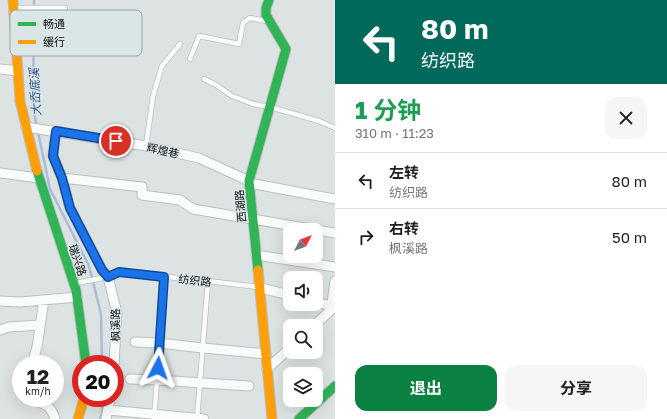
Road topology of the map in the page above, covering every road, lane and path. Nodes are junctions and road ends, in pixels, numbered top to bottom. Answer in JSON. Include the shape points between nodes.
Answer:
{"nodes":[{"id":1,"x":269,"y":0,"type":"edge"},
{"id":2,"x":13,"y":4,"type":"edge"},
{"id":3,"x":65,"y":8,"type":"dead end"},
{"id":4,"x":269,"y":21,"type":"junction"},
{"id":5,"x":180,"y":44,"type":"dead end"},
{"id":6,"x":17,"y":56,"type":"edge"},
{"id":7,"x":190,"y":59,"type":"dead end"},
{"id":8,"x":0,"y":69,"type":"edge"},
{"id":9,"x":18,"y":71,"type":"junction"},
{"id":10,"x":204,"y":79,"type":"dead end"},
{"id":11,"x":270,"y":107,"type":"junction"},
{"id":12,"x":26,"y":126,"type":"junction"},
{"id":13,"x":335,"y":128,"type":"edge"},
{"id":14,"x":56,"y":131,"type":"junction"},
{"id":15,"x":146,"y":146,"type":"junction"},
{"id":16,"x":0,"y":173,"type":"edge"},
{"id":17,"x":39,"y":178,"type":"junction"},
{"id":18,"x":62,"y":178,"type":"junction"},
{"id":19,"x":249,"y":182,"type":"junction"},
{"id":20,"x":335,"y":199,"type":"edge"},
{"id":21,"x":253,"y":218,"type":"junction"},
{"id":22,"x":335,"y":233,"type":"edge"},
{"id":23,"x":256,"y":255,"type":"junction"},
{"id":24,"x":335,"y":267,"type":"edge"},
{"id":25,"x":107,"y":277,"type":"junction"},
{"id":26,"x":164,"y":277,"type":"junction"},
{"id":27,"x":208,"y":281,"type":"junction"},
{"id":28,"x":335,"y":281,"type":"edge"},
{"id":29,"x":74,"y":283,"type":"junction"},
{"id":30,"x":260,"y":288,"type":"junction"},
{"id":31,"x":283,"y":294,"type":"edge"},
{"id":32,"x":77,"y":297,"type":"junction"},
{"id":33,"x":44,"y":300,"type":"junction"},
{"id":34,"x":0,"y":301,"type":"edge"},
{"id":35,"x":332,"y":307,"type":"edge"},
{"id":36,"x":321,"y":319,"type":"edge"},
{"id":37,"x":40,"y":326,"type":"junction"},
{"id":38,"x":0,"y":330,"type":"edge"},
{"id":39,"x":136,"y":342,"type":"dead end"},
{"id":40,"x":159,"y":343,"type":"junction"},
{"id":41,"x":202,"y":348,"type":"junction"},
{"id":42,"x":266,"y":354,"type":"junction"},
{"id":43,"x":283,"y":354,"type":"edge"},
{"id":44,"x":35,"y":355,"type":"edge"},
{"id":45,"x":85,"y":355,"type":"edge"},
{"id":46,"x":114,"y":355,"type":"edge"},
{"id":47,"x":267,"y":369,"type":"junction"},
{"id":48,"x":130,"y":379,"type":"dead end"},
{"id":49,"x":157,"y":380,"type":"junction"},
{"id":50,"x":200,"y":383,"type":"junction"},
{"id":51,"x":249,"y":386,"type":"dead end"},
{"id":52,"x":335,"y":386,"type":"edge"},
{"id":53,"x":48,"y":407,"type":"edge"},
{"id":54,"x":81,"y":407,"type":"edge"},
{"id":55,"x":107,"y":415,"type":"edge"},
{"id":56,"x":154,"y":416,"type":"edge"},
{"id":57,"x":55,"y":419,"type":"edge"},
{"id":58,"x":78,"y":419,"type":"edge"},
{"id":59,"x":199,"y":419,"type":"edge"},
{"id":60,"x":272,"y":419,"type":"edge"},
{"id":61,"x":299,"y":419,"type":"edge"}],
"edges":[{"from":1,"to":4,"type":"street","name":"西湖路","via":[[266,8]]},
{"from":2,"to":3,"type":"lane","via":[[28,8]]},
{"from":4,"to":7,"type":"lane","via":[[250,18],[243,23],[239,44],[199,36]]},
{"from":4,"to":11,"type":"street","name":"西湖路","via":[[286,49]]},
{"from":5,"to":15,"type":"lane","via":[[162,66],[153,96]]},
{"from":6,"to":9,"type":"street","name":"瑞兴路"},
{"from":8,"to":9,"type":"street"},
{"from":9,"to":12,"type":"street","name":"瑞兴路","via":[[20,100]]},
{"from":10,"to":11,"type":"lane","via":[[232,96]]},
{"from":11,"to":13,"type":"lane"},
{"from":11,"to":19,"type":"street","name":"西湖路"},
{"from":12,"to":14,"type":"street","name":"辉煌巷"},
{"from":12,"to":17,"type":"street","name":"瑞兴路"},
{"from":14,"to":15,"type":"street","name":"辉煌巷"},
{"from":14,"to":18,"type":"street","name":"枫溪路","via":[[53,156]]},
{"from":15,"to":19,"type":"street","name":"辉煌巷","via":[[199,158]]},
{"from":16,"to":17,"type":"street"},
{"from":17,"to":29,"type":"street","name":"瑞兴路"},
{"from":18,"to":21,"type":"street","via":[[142,187],[142,195],[180,200],[193,209]]},
{"from":18,"to":25,"type":"street","name":"枫溪路","via":[[70,208]]},
{"from":19,"to":20,"type":"street","name":"辉煌巷"},
{"from":19,"to":21,"type":"street","name":"西湖路"},
{"from":21,"to":22,"type":"street"},
{"from":21,"to":23,"type":"street","name":"西湖路"},
{"from":23,"to":24,"type":"street"},
{"from":23,"to":30,"type":"street","name":"西湖路"},
{"from":25,"to":26,"type":"lane","name":"纺织路","via":[[119,272]]},
{"from":25,"to":29,"type":"lane","name":"纺织路"},
{"from":25,"to":46,"type":"street","name":"枫溪路","via":[[116,313]]},
{"from":26,"to":27,"type":"lane","name":"纺织路"},
{"from":26,"to":40,"type":"lane"},
{"from":27,"to":30,"type":"lane","name":"纺织路"},
{"from":27,"to":41,"type":"lane"},
{"from":28,"to":35,"type":"street"},
{"from":29,"to":32,"type":"street","name":"瑞兴路"},
{"from":30,"to":31,"type":"street"},
{"from":30,"to":42,"type":"street","name":"西湖路"},
{"from":32,"to":33,"type":"street"},
{"from":32,"to":45,"type":"street","name":"瑞兴路"},
{"from":33,"to":34,"type":"street"},
{"from":33,"to":37,"type":"street"},
{"from":35,"to":36,"type":"street"},
{"from":37,"to":38,"type":"street","via":[[9,327]]},
{"from":37,"to":44,"type":"street"},
{"from":39,"to":40,"type":"street"},
{"from":40,"to":41,"type":"street"},
{"from":40,"to":49,"type":"lane"},
{"from":41,"to":42,"type":"street"},
{"from":41,"to":50,"type":"lane"},
{"from":42,"to":47,"type":"street","name":"西湖路"},
{"from":43,"to":47,"type":"street"},
{"from":47,"to":60,"type":"street","name":"西湖路"},
{"from":48,"to":49,"type":"street"},
{"from":49,"to":50,"type":"street"},
{"from":49,"to":56,"type":"lane"},
{"from":50,"to":51,"type":"street"},
{"from":50,"to":59,"type":"lane"},
{"from":52,"to":61,"type":"street"},
{"from":53,"to":57,"type":"street"},
{"from":54,"to":58,"type":"street"},
{"from":55,"to":56,"type":"street"},
{"from":56,"to":59,"type":"street"}]}
